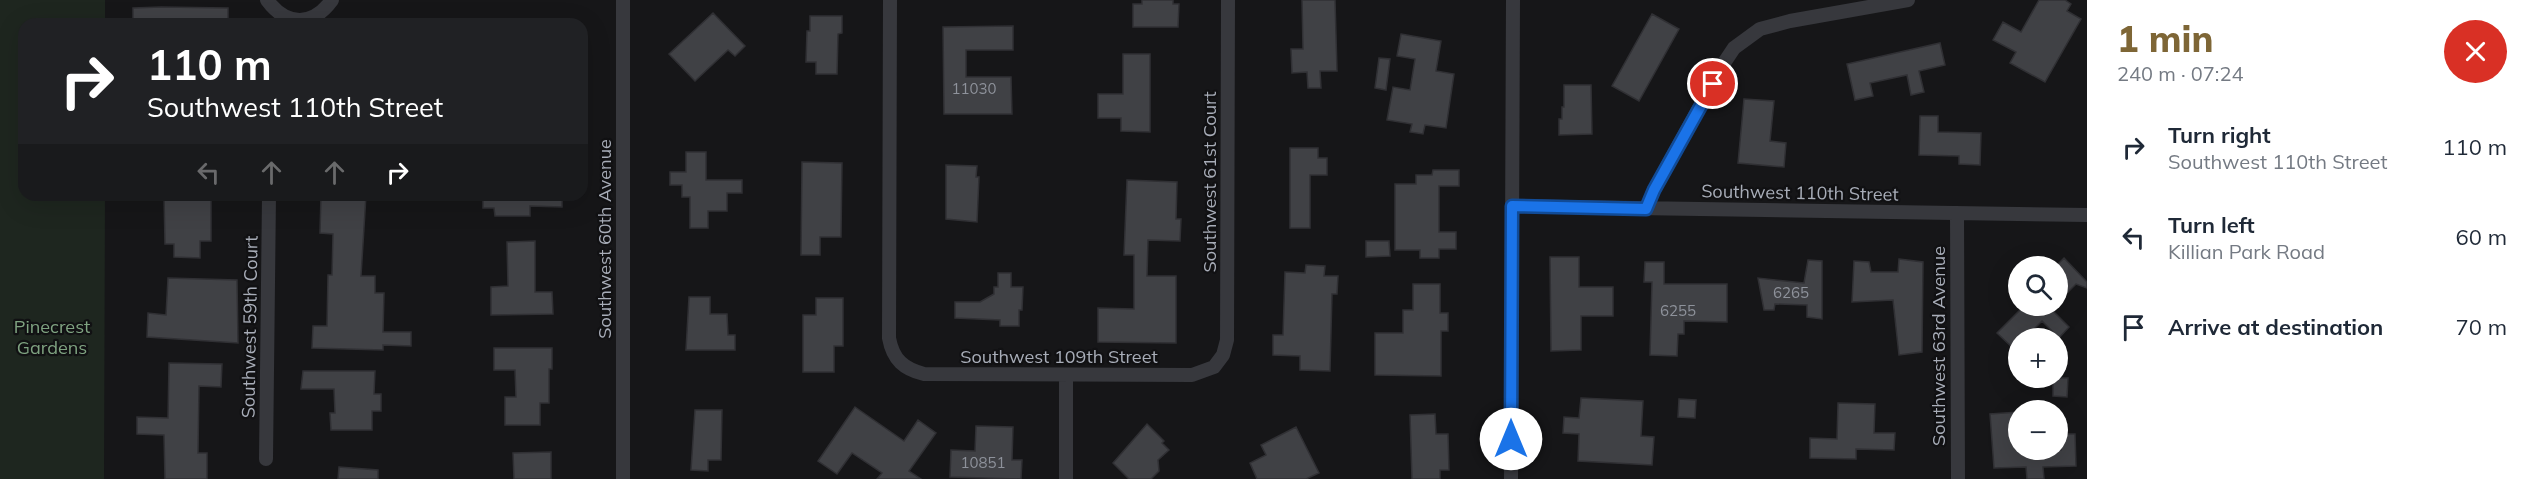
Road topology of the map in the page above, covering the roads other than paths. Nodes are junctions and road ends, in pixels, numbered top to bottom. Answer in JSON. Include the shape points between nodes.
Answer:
{"nodes":[{"id":1,"x":267,"y":0,"type":"edge"},
{"id":2,"x":332,"y":0,"type":"edge"},
{"id":3,"x":623,"y":0,"type":"edge"},
{"id":4,"x":890,"y":0,"type":"edge"},
{"id":5,"x":1228,"y":0,"type":"edge"},
{"id":6,"x":1513,"y":0,"type":"edge"},
{"id":7,"x":1908,"y":0,"type":"edge"},
{"id":8,"x":286,"y":18,"type":"edge"},
{"id":9,"x":313,"y":18,"type":"edge"},
{"id":10,"x":269,"y":201,"type":"edge"},
{"id":11,"x":1512,"y":206,"type":"junction"},
{"id":12,"x":1646,"y":209,"type":"junction"},
{"id":13,"x":1957,"y":213,"type":"junction"},
{"id":14,"x":2087,"y":215,"type":"edge"},
{"id":15,"x":1219,"y":363,"type":"joint"},
{"id":16,"x":1066,"y":375,"type":"junction"},
{"id":17,"x":266,"y":459,"type":"dead end"},
{"id":18,"x":623,"y":479,"type":"edge"},
{"id":19,"x":1066,"y":479,"type":"edge"},
{"id":20,"x":1511,"y":479,"type":"edge"},
{"id":21,"x":1958,"y":479,"type":"edge"}],
"edges":[{"from":1,"to":8,"type":"street"},
{"from":2,"to":9,"type":"street"},
{"from":3,"to":18,"type":"street","name":"Southwest 60th Avenue"},
{"from":4,"to":16,"type":"street","name":"Southwest 109th Street","via":[[889,338],[893,355],[913,371],[932,375]]},
{"from":5,"to":15,"type":"street","name":"Southwest 61st Court","via":[[1227,340]]},
{"from":6,"to":11,"type":"street"},
{"from":7,"to":12,"type":"street","via":[[1790,21],[1746,37],[1724,63]]},
{"from":10,"to":17,"type":"street","name":"Southwest 59th Court"},
{"from":11,"to":12,"type":"street","name":"Southwest 110th Street"},
{"from":11,"to":20,"type":"street"},
{"from":12,"to":13,"type":"street","name":"Southwest 110th Street"},
{"from":13,"to":14,"type":"street","name":"Southwest 110th Street"},
{"from":13,"to":21,"type":"street","name":"Southwest 63rd Avenue"},
{"from":15,"to":16,"type":"street","name":"Southwest 109th Street","via":[[1192,375]]},
{"from":16,"to":19,"type":"street"}]}
